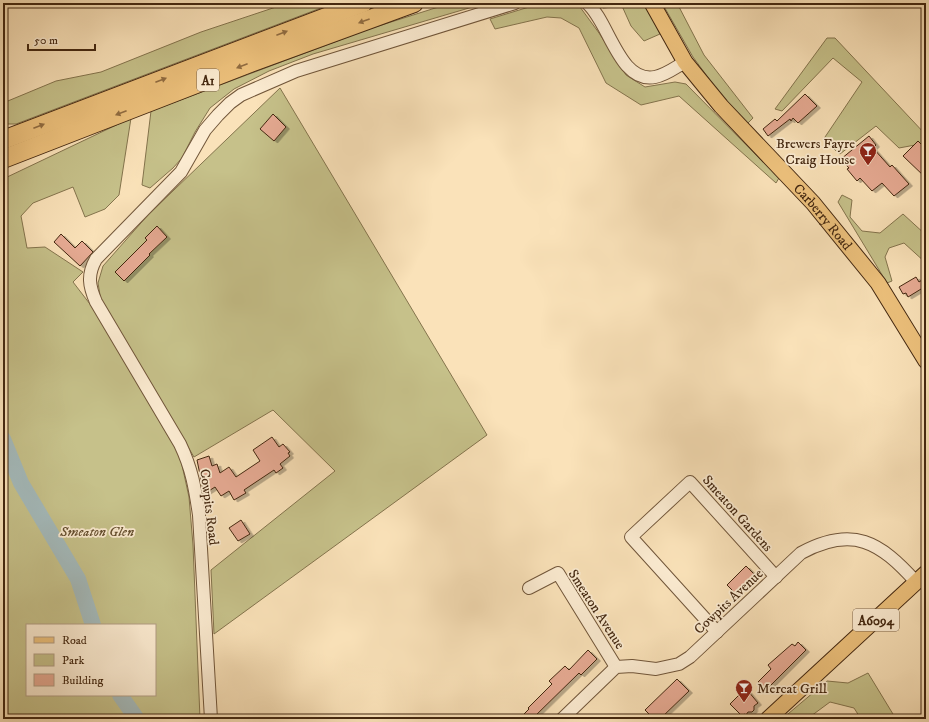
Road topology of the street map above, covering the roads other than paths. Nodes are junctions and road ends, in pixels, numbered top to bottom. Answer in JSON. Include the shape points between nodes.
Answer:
{"nodes":[{"id":1,"x":363,"y":3,"type":"edge"},
{"id":2,"x":414,"y":3,"type":"edge"},
{"id":3,"x":515,"y":3,"type":"edge"},
{"id":4,"x":587,"y":3,"type":"edge"},
{"id":5,"x":652,"y":3,"type":"edge"},
{"id":6,"x":685,"y":62,"type":"junction"},
{"id":7,"x":3,"y":140,"type":"edge"},
{"id":8,"x":3,"y":159,"type":"edge"},
{"id":9,"x":926,"y":361,"type":"edge"},
{"id":10,"x":776,"y":577,"type":"junction"},
{"id":11,"x":921,"y":578,"type":"edge"},
{"id":12,"x":529,"y":588,"type":"dead end"},
{"id":13,"x":717,"y":632,"type":"junction"},
{"id":14,"x":616,"y":667,"type":"junction"},
{"id":15,"x":211,"y":719,"type":"edge"},
{"id":16,"x":562,"y":719,"type":"edge"},
{"id":17,"x":768,"y":719,"type":"edge"}],
"edges":[{"from":7,"to":1,"type":"highway","number":"A1","one_way":true},
{"from":2,"to":8,"type":"highway","number":"A1","one_way":true},
{"from":3,"to":15,"type":"street","name":"Cowpits Road","via":[[296,70],[241,95],[205,130],[181,172],[91,267],[91,290],[96,302],[180,444],[194,482],[199,515]]},
{"from":4,"to":6,"type":"street","via":[[595,12],[622,59],[638,76],[656,77]]},
{"from":5,"to":6,"type":"main road","name":"Carberry Road"},
{"from":6,"to":9,"type":"main road","name":"Carberry Road","via":[[721,106],[813,203],[878,283]]},
{"from":10,"to":11,"type":"street","name":"Cowpits Avenue","via":[[801,553],[834,540],[849,539],[868,543],[884,551]]},
{"from":10,"to":13,"type":"street","name":"Cowpits Avenue"},
{"from":10,"to":13,"type":"street","name":"Smeaton Gardens","via":[[690,482],[636,532],[631,537]]},
{"from":11,"to":17,"type":"main road","number":"A6094"},
{"from":12,"to":14,"type":"street","name":"Smeaton Avenue","via":[[558,573]]},
{"from":13,"to":14,"type":"street","name":"Cowpits Avenue","via":[[679,664],[656,669]]},
{"from":14,"to":16,"type":"street"}]}
